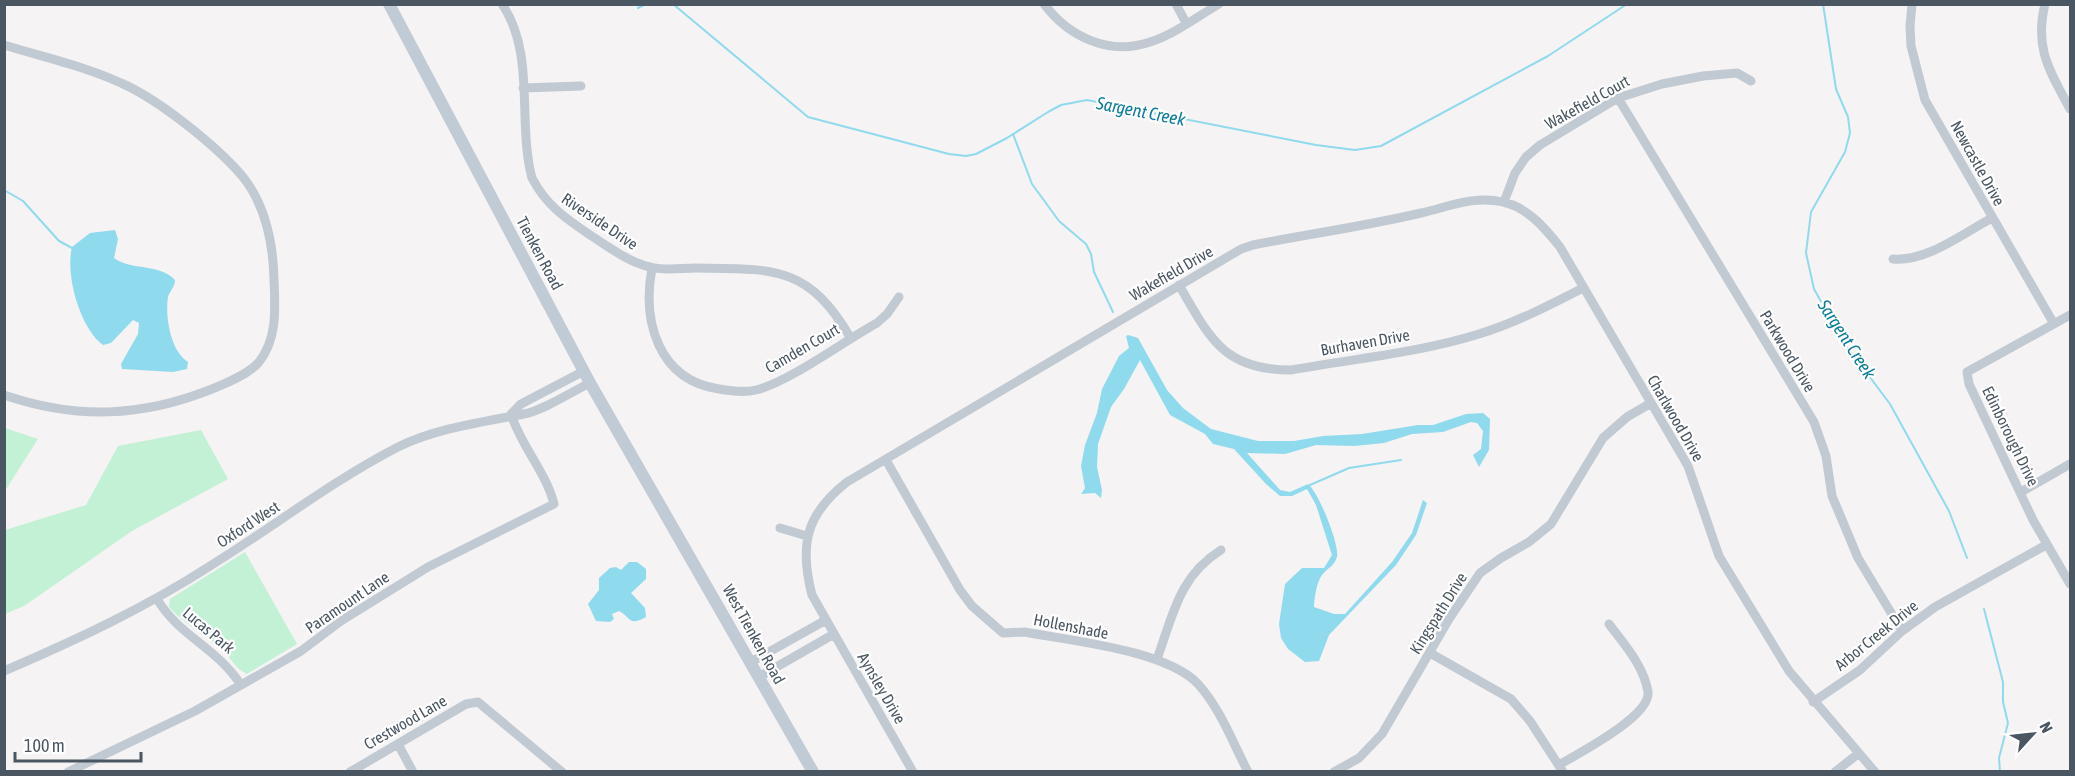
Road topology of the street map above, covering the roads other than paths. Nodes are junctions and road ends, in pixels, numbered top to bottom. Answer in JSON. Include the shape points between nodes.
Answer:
{"nodes":[{"id":1,"x":502,"y":4,"type":"edge"},
{"id":2,"x":1044,"y":4,"type":"edge"},
{"id":3,"x":1176,"y":4,"type":"edge"},
{"id":4,"x":1219,"y":4,"type":"edge"},
{"id":5,"x":1912,"y":4,"type":"edge"},
{"id":6,"x":2045,"y":4,"type":"edge"},
{"id":7,"x":391,"y":5,"type":"edge"},
{"id":8,"x":1186,"y":23,"type":"junction"},
{"id":9,"x":4,"y":45,"type":"edge"},
{"id":10,"x":1751,"y":81,"type":"dead end"},
{"id":11,"x":581,"y":86,"type":"dead end"},
{"id":12,"x":523,"y":88,"type":"junction"},
{"id":13,"x":1618,"y":98,"type":"junction"},
{"id":14,"x":2070,"y":109,"type":"edge"},
{"id":15,"x":1504,"y":202,"type":"junction"},
{"id":16,"x":1992,"y":219,"type":"junction"},
{"id":17,"x":1893,"y":259,"type":"dead end"},
{"id":18,"x":652,"y":268,"type":"junction"},
{"id":19,"x":1179,"y":285,"type":"junction"},
{"id":20,"x":1583,"y":288,"type":"junction"},
{"id":21,"x":899,"y":297,"type":"dead end"},
{"id":22,"x":2070,"y":315,"type":"edge"},
{"id":23,"x":2054,"y":324,"type":"junction"},
{"id":24,"x":850,"y":337,"type":"junction"},
{"id":25,"x":584,"y":371,"type":"junction"},
{"id":26,"x":590,"y":383,"type":"junction"},
{"id":27,"x":4,"y":396,"type":"edge"},
{"id":28,"x":1651,"y":403,"type":"junction"},
{"id":29,"x":512,"y":414,"type":"junction"},
{"id":30,"x":886,"y":460,"type":"junction"},
{"id":31,"x":2070,"y":464,"type":"edge"},
{"id":32,"x":2021,"y":492,"type":"junction"},
{"id":33,"x":666,"y":514,"type":"joint"},
{"id":34,"x":780,"y":528,"type":"dead end"},
{"id":35,"x":807,"y":536,"type":"junction"},
{"id":36,"x":2046,"y":545,"type":"junction"},
{"id":37,"x":1221,"y":550,"type":"dead end"},
{"id":38,"x":2070,"y":584,"type":"edge"},
{"id":39,"x":158,"y":599,"type":"junction"},
{"id":40,"x":826,"y":620,"type":"junction"},
{"id":41,"x":1609,"y":624,"type":"dead end"},
{"id":42,"x":1902,"y":631,"type":"junction"},
{"id":43,"x":834,"y":634,"type":"junction"},
{"id":44,"x":1430,"y":653,"type":"junction"},
{"id":45,"x":1157,"y":659,"type":"junction"},
{"id":46,"x":751,"y":663,"type":"junction"},
{"id":47,"x":4,"y":671,"type":"edge"},
{"id":48,"x":759,"y":677,"type":"junction"},
{"id":49,"x":241,"y":685,"type":"junction"},
{"id":50,"x":1813,"y":702,"type":"junction"},
{"id":51,"x":398,"y":744,"type":"junction"},
{"id":52,"x":1859,"y":753,"type":"junction"},
{"id":53,"x":1561,"y":768,"type":"edge"},
{"id":54,"x":68,"y":771,"type":"edge"},
{"id":55,"x":350,"y":771,"type":"edge"},
{"id":56,"x":413,"y":771,"type":"edge"},
{"id":57,"x":562,"y":771,"type":"edge"},
{"id":58,"x":813,"y":771,"type":"edge"},
{"id":59,"x":913,"y":771,"type":"edge"},
{"id":60,"x":1248,"y":771,"type":"edge"},
{"id":61,"x":1334,"y":771,"type":"edge"},
{"id":62,"x":1835,"y":771,"type":"edge"},
{"id":63,"x":1875,"y":771,"type":"edge"}],
"edges":[{"from":1,"to":12,"type":"street","name":"Riverside Drive","via":[[515,27]]},
{"from":2,"to":8,"type":"street","via":[[1076,35],[1106,46],[1151,42]]},
{"from":3,"to":8,"type":"street"},
{"from":4,"to":8,"type":"street"},
{"from":5,"to":16,"type":"street","name":"Newcastle Drive","via":[[1911,46],[1920,86]]},
{"from":6,"to":14,"type":"street","via":[[2039,36],[2043,56]]},
{"from":7,"to":25,"type":"street","name":"Tienken Road"},
{"from":9,"to":27,"type":"street","via":[[123,83],[207,142],[242,177],[264,215],[273,264],[274,303],[273,335],[259,362],[221,385],[191,397],[147,409],[83,412],[35,406]]},
{"from":10,"to":13,"type":"street","name":"Wakefield Court","via":[[1737,73],[1717,74],[1662,84]]},
{"from":11,"to":12,"type":"street"},
{"from":12,"to":18,"type":"street","name":"Riverside Drive","via":[[530,170],[541,195],[568,220],[621,255]]},
{"from":13,"to":15,"type":"street","name":"Wakefield Court","via":[[1526,157]]},
{"from":13,"to":42,"type":"street","name":"Parkwood Drive","via":[[1814,422],[1826,456],[1832,496],[1858,558]]},
{"from":15,"to":19,"type":"street","name":"Wakefield Drive","via":[[1454,203],[1423,213],[1253,245]]},
{"from":15,"to":20,"type":"street","name":"Charlwood Drive","via":[[1546,229]]},
{"from":16,"to":17,"type":"street","via":[[1922,255],[1908,260]]},
{"from":16,"to":23,"type":"street","name":"Newcastle Drive"},
{"from":18,"to":24,"type":"street","name":"Riverside Drive","via":[[785,273],[825,300]]},
{"from":18,"to":24,"type":"street","name":"Camden Court","via":[[647,302],[660,349],[680,372],[711,388],[744,392],[771,385]]},
{"from":19,"to":20,"type":"street","name":"Burhaven Drive","via":[[1216,344],[1249,366],[1267,370],[1291,370],[1449,342],[1481,333]]},
{"from":19,"to":30,"type":"street","name":"Wakefield Drive"},
{"from":20,"to":28,"type":"street","name":"Charlwood Drive"},
{"from":21,"to":24,"type":"street","name":"Camden Court","via":[[887,314]]},
{"from":22,"to":23,"type":"street","name":"Edinborough Drive"},
{"from":23,"to":32,"type":"street","name":"Edinborough Drive","via":[[1967,372],[1969,384]]},
{"from":25,"to":26,"type":"street","name":"Tienken Road"},
{"from":25,"to":29,"type":"street","name":"Oxford West","via":[[520,404]]},
{"from":26,"to":29,"type":"street","name":"Oxford West","via":[[525,414]]},
{"from":26,"to":33,"type":"street","name":"Tienken Road"},
{"from":28,"to":44,"type":"street","name":"Kingspath Drive","via":[[1603,438],[1551,524],[1480,573]]},
{"from":28,"to":50,"type":"street","name":"Charlwood Drive","via":[[1688,466],[1719,556],[1789,671]]},
{"from":29,"to":39,"type":"street","name":"Oxford West","via":[[425,436],[399,447],[334,484]]},
{"from":29,"to":49,"type":"street","name":"Paramount Lane","via":[[523,445],[554,504],[428,567],[301,651]]},
{"from":30,"to":35,"type":"street","name":"Wakefield Drive","via":[[833,494],[821,507]]},
{"from":30,"to":45,"type":"street","name":"Hollenshade","via":[[960,590],[1003,633],[1025,632]]},
{"from":31,"to":32,"type":"street"},
{"from":32,"to":36,"type":"street","name":"Edinborough Drive"},
{"from":33,"to":46,"type":"street","name":"West Tienken Road"},
{"from":34,"to":35,"type":"street"},
{"from":35,"to":40,"type":"street","name":"Aynsley Drive","via":[[805,567],[812,595]]},
{"from":36,"to":38,"type":"street","name":"Edinborough Drive"},
{"from":36,"to":42,"type":"street","name":"Arbor Creek Drive","via":[[1935,607]]},
{"from":37,"to":45,"type":"street","via":[[1203,561],[1190,576]]},
{"from":39,"to":47,"type":"street","name":"Oxford West"},
{"from":39,"to":49,"type":"street","name":"Lucas Park","via":[[178,627],[213,651]]},
{"from":40,"to":43,"type":"street","name":"Aynsley Drive"},
{"from":40,"to":46,"type":"street"},
{"from":41,"to":53,"type":"street","via":[[1644,676],[1647,703],[1634,717]]},
{"from":42,"to":50,"type":"street","name":"Arbor Creek Drive","via":[[1860,670]]},
{"from":43,"to":48,"type":"street"},
{"from":43,"to":59,"type":"street","name":"Aynsley Drive"},
{"from":44,"to":53,"type":"street","via":[[1511,699]]},
{"from":44,"to":61,"type":"street","name":"Kingspath Drive","via":[[1382,735],[1359,758]]},
{"from":45,"to":60,"type":"street","name":"Hollenshade","via":[[1198,685]]},
{"from":46,"to":48,"type":"street","name":"West Tienken Road"},
{"from":48,"to":58,"type":"street","name":"West Tienken Road"},
{"from":49,"to":54,"type":"street","name":"Paramount Lane"},
{"from":50,"to":52,"type":"street"},
{"from":51,"to":55,"type":"street","name":"Crestwood Lane"},
{"from":51,"to":56,"type":"street"},
{"from":51,"to":57,"type":"street","name":"Crestwood Lane","via":[[465,704],[478,702]]},
{"from":52,"to":62,"type":"street"},
{"from":52,"to":63,"type":"street"}]}
